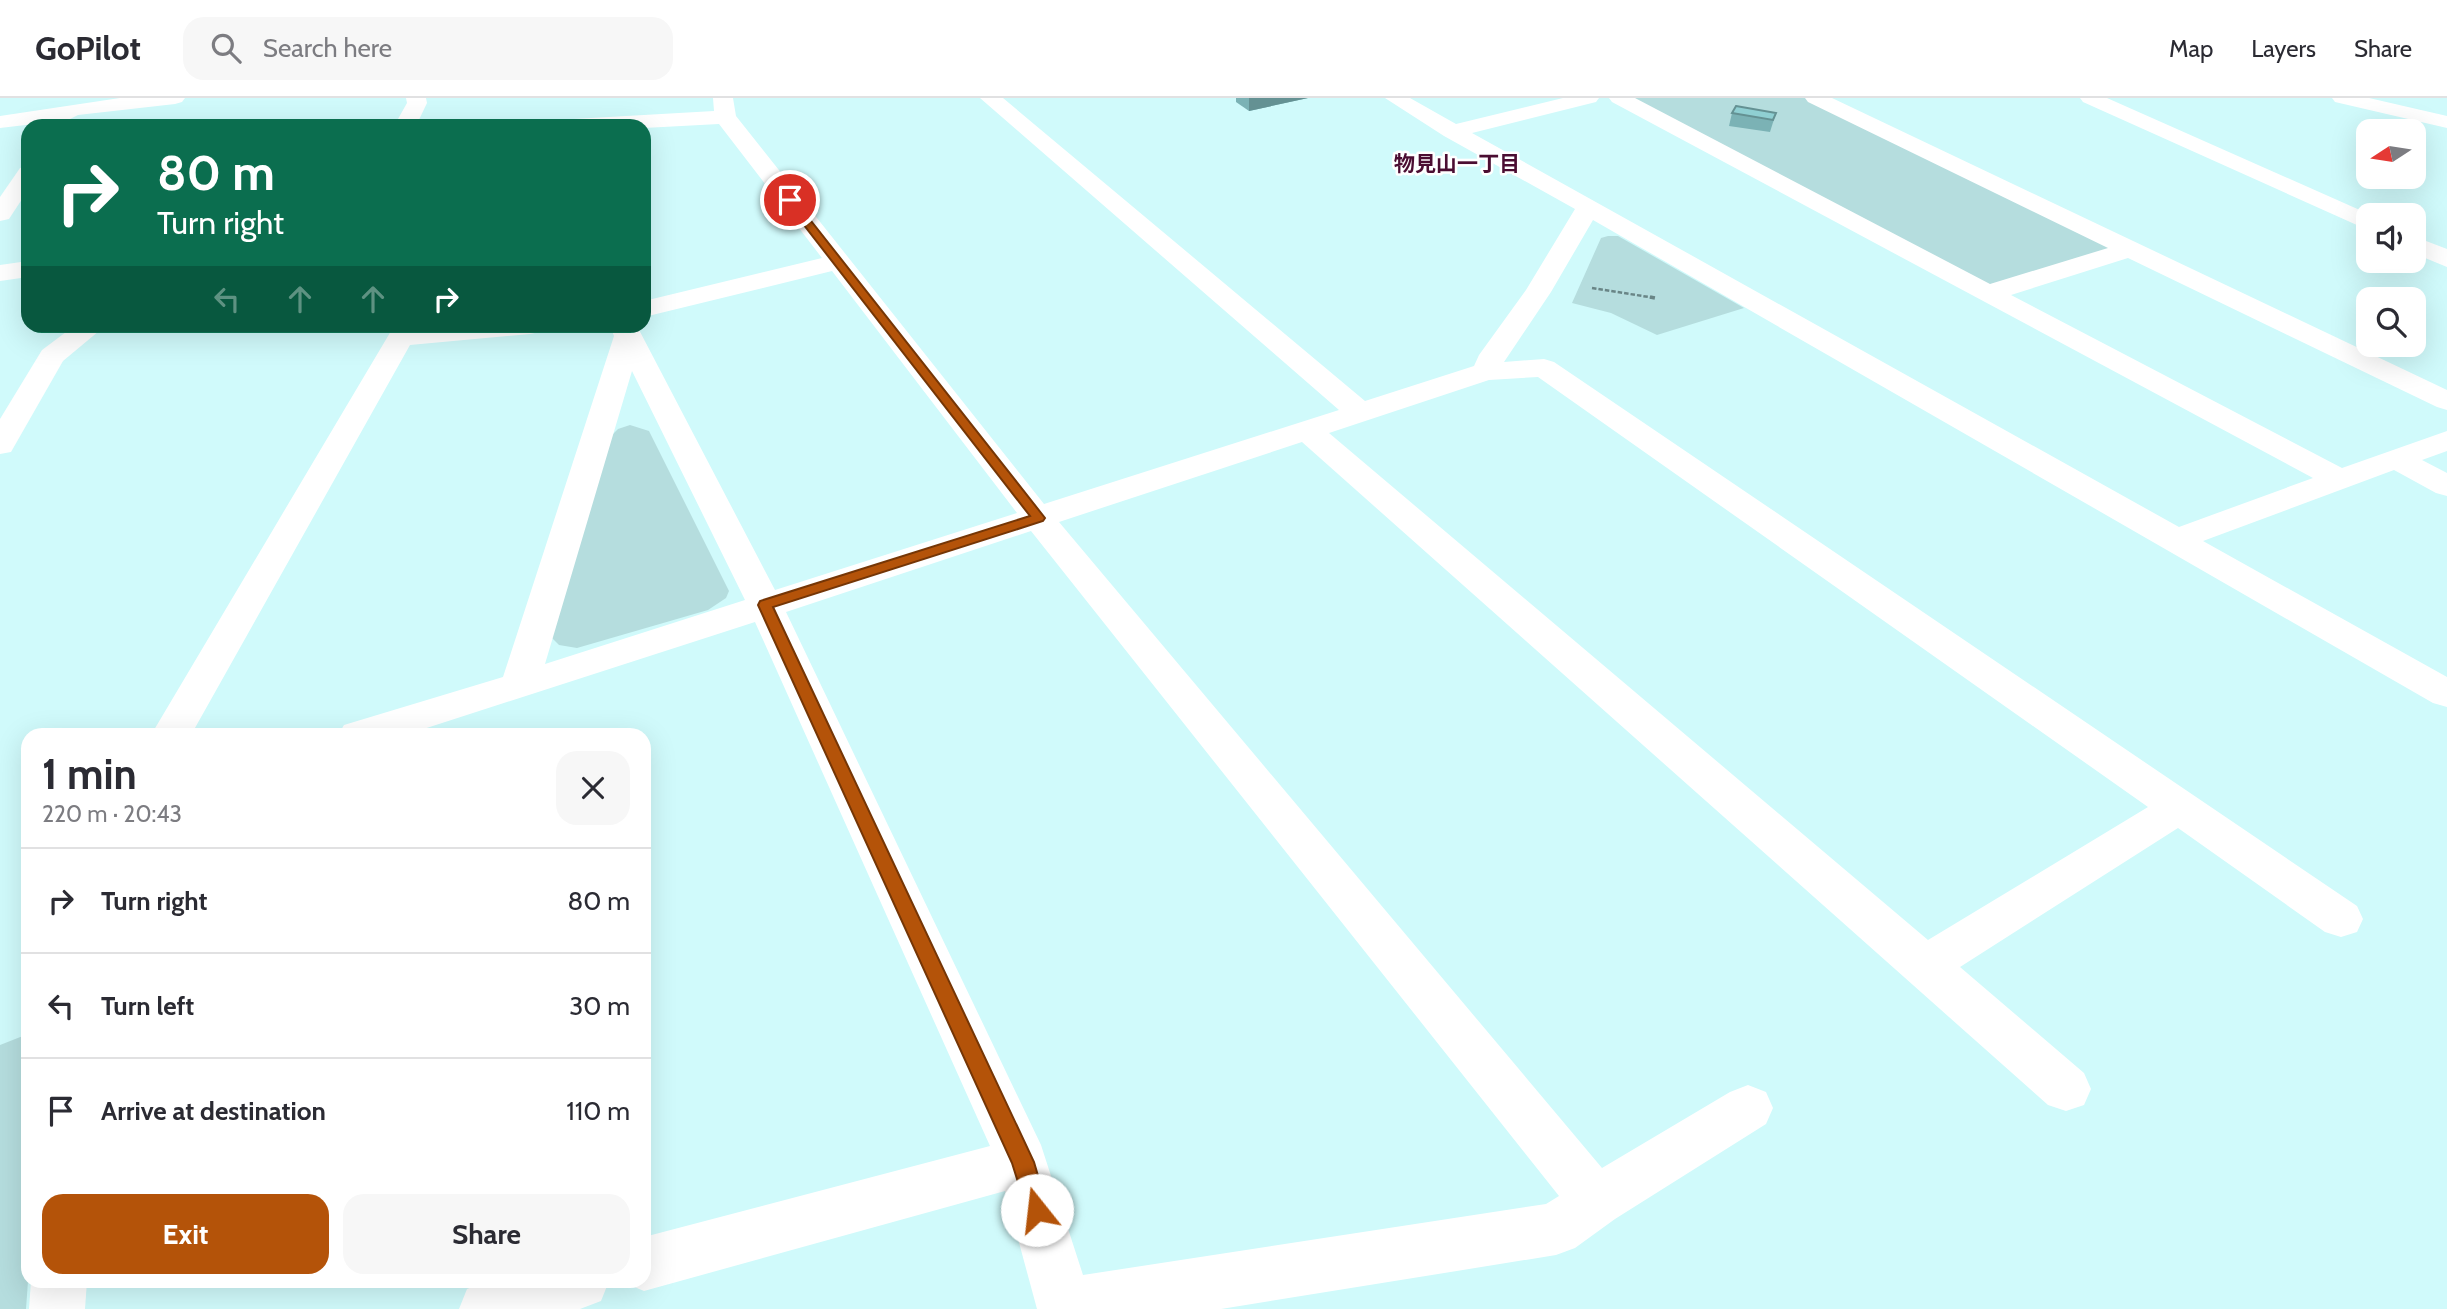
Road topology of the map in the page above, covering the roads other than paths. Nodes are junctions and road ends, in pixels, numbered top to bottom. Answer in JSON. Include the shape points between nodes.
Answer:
{"nodes":[{"id":1,"x":175,"y":98,"type":"edge"},
{"id":2,"x":416,"y":98,"type":"edge"},
{"id":3,"x":990,"y":98,"type":"edge"},
{"id":4,"x":1395,"y":98,"type":"edge"},
{"id":5,"x":1589,"y":98,"type":"edge"},
{"id":6,"x":1619,"y":98,"type":"edge"},
{"id":7,"x":1815,"y":98,"type":"edge"},
{"id":8,"x":2090,"y":98,"type":"edge"},
{"id":9,"x":2342,"y":98,"type":"edge"},
{"id":10,"x":724,"y":107,"type":"edge"},
{"id":11,"x":68,"y":112,"type":"edge"},
{"id":12,"x":409,"y":119,"type":"edge"},
{"id":13,"x":618,"y":119,"type":"edge"},
{"id":14,"x":0,"y":122,"type":"edge"},
{"id":15,"x":2447,"y":122,"type":"edge"},
{"id":16,"x":1452,"y":131,"type":"junction"},
{"id":17,"x":18,"y":186,"type":"edge"},
{"id":18,"x":1588,"y":207,"type":"junction"},
{"id":19,"x":0,"y":214,"type":"edge"},
{"id":20,"x":2356,"y":218,"type":"edge"},
{"id":21,"x":2130,"y":249,"type":"junction"},
{"id":22,"x":2426,"y":249,"type":"edge"},
{"id":23,"x":2447,"y":259,"type":"edge"},
{"id":24,"x":839,"y":262,"type":"junction"},
{"id":25,"x":21,"y":270,"type":"edge"},
{"id":26,"x":0,"y":273,"type":"edge"},
{"id":27,"x":1989,"y":293,"type":"junction"},
{"id":28,"x":651,"y":318,"type":"edge"},
{"id":29,"x":82,"y":333,"type":"edge"},
{"id":30,"x":402,"y":333,"type":"edge"},
{"id":31,"x":629,"y":333,"type":"edge"},
{"id":32,"x":636,"y":333,"type":"edge"},
{"id":33,"x":1486,"y":372,"type":"junction"},
{"id":34,"x":2447,"y":401,"type":"edge"},
{"id":35,"x":1360,"y":412,"type":"junction"},
{"id":36,"x":1306,"y":429,"type":"junction"},
{"id":37,"x":2447,"y":440,"type":"edge"},
{"id":38,"x":0,"y":445,"type":"edge"},
{"id":39,"x":2396,"y":459,"type":"junction"},
{"id":40,"x":2339,"y":479,"type":"junction"},
{"id":41,"x":2447,"y":486,"type":"edge"},
{"id":42,"x":1038,"y":518,"type":"junction"},
{"id":43,"x":2175,"y":540,"type":"junction"},
{"id":44,"x":765,"y":605,"type":"junction"},
{"id":45,"x":520,"y":684,"type":"junction"},
{"id":46,"x":2447,"y":694,"type":"edge"},
{"id":47,"x":457,"y":721,"type":"edge"},
{"id":48,"x":175,"y":728,"type":"edge"},
{"id":49,"x":408,"y":728,"type":"edge"},
{"id":50,"x":2180,"y":807,"type":"junction"},
{"id":51,"x":2341,"y":919,"type":"dead end"},
{"id":52,"x":1925,"y":965,"type":"junction"},
{"id":53,"x":2066,"y":1089,"type":"dead end"},
{"id":54,"x":1748,"y":1108,"type":"dead end"},
{"id":55,"x":1023,"y":1162,"type":"junction"},
{"id":56,"x":1596,"y":1202,"type":"junction"},
{"id":57,"x":651,"y":1262,"type":"edge"},
{"id":58,"x":58,"y":1288,"type":"edge"},
{"id":59,"x":557,"y":1288,"type":"edge"},
{"id":60,"x":1064,"y":1307,"type":"edge"},
{"id":61,"x":490,"y":1308,"type":"edge"},
{"id":62,"x":57,"y":1309,"type":"edge"}],
"edges":[{"from":1,"to":11,"type":"street"},
{"from":2,"to":12,"type":"street"},
{"from":3,"to":35,"type":"street"},
{"from":4,"to":16,"type":"street"},
{"from":5,"to":16,"type":"street"},
{"from":6,"to":27,"type":"street"},
{"from":7,"to":21,"type":"street"},
{"from":8,"to":20,"type":"street"},
{"from":9,"to":15,"type":"street"},
{"from":10,"to":13,"type":"street"},
{"from":10,"to":24,"type":"street"},
{"from":11,"to":14,"type":"street"},
{"from":16,"to":18,"type":"street"},
{"from":17,"to":19,"type":"street"},
{"from":18,"to":33,"type":"street"},
{"from":18,"to":43,"type":"street"},
{"from":21,"to":27,"type":"street"},
{"from":21,"to":34,"type":"street"},
{"from":22,"to":23,"type":"street"},
{"from":24,"to":28,"type":"street"},
{"from":24,"to":42,"type":"street"},
{"from":25,"to":26,"type":"street"},
{"from":27,"to":40,"type":"street"},
{"from":29,"to":38,"type":"street","via":[[51,356]]},
{"from":30,"to":48,"type":"street"},
{"from":31,"to":45,"type":"street"},
{"from":32,"to":44,"type":"street"},
{"from":33,"to":35,"type":"street"},
{"from":33,"to":50,"type":"street","via":[[1544,368]]},
{"from":35,"to":36,"type":"street"},
{"from":36,"to":42,"type":"street"},
{"from":36,"to":52,"type":"street"},
{"from":37,"to":39,"type":"street"},
{"from":39,"to":40,"type":"street"},
{"from":39,"to":41,"type":"street"},
{"from":40,"to":43,"type":"street"},
{"from":42,"to":44,"type":"street"},
{"from":42,"to":56,"type":"street"},
{"from":43,"to":46,"type":"street"},
{"from":44,"to":45,"type":"street"},
{"from":44,"to":55,"type":"street"},
{"from":45,"to":47,"type":"street"},
{"from":47,"to":49,"type":"street"},
{"from":50,"to":51,"type":"street"},
{"from":50,"to":52,"type":"street"},
{"from":52,"to":53,"type":"street"},
{"from":54,"to":56,"type":"street"},
{"from":55,"to":57,"type":"street"},
{"from":55,"to":60,"type":"street"},
{"from":56,"to":60,"type":"street","via":[[1556,1229]]},
{"from":58,"to":62,"type":"street"},
{"from":59,"to":61,"type":"street"}]}
